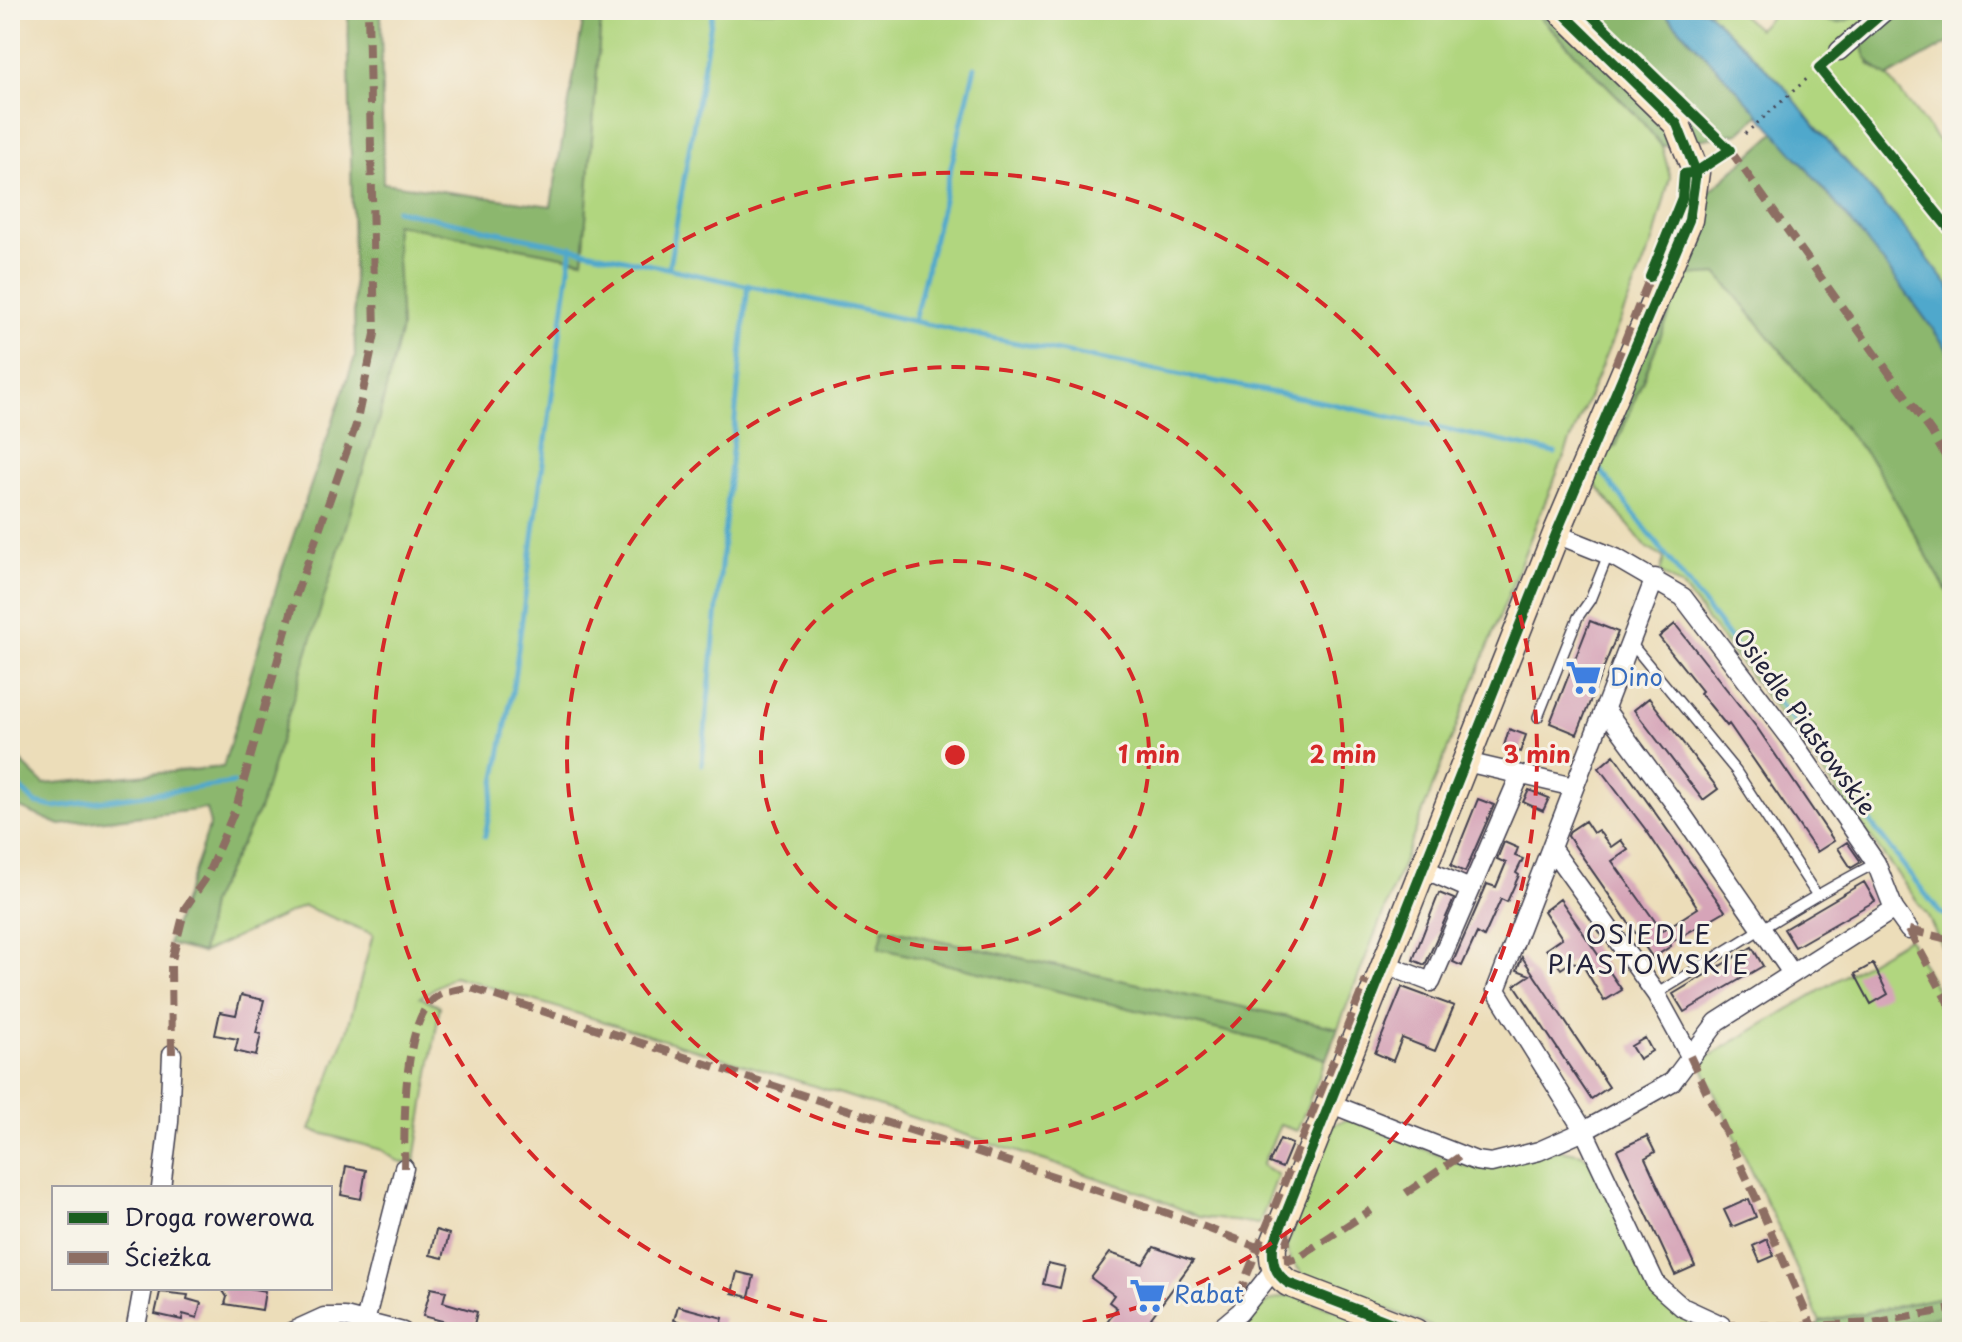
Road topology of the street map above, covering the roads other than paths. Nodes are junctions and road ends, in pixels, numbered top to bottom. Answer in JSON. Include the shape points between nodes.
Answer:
{"nodes":[{"id":1,"x":1560,"y":10,"type":"edge"},
{"id":2,"x":1886,"y":10,"type":"edge"},
{"id":3,"x":1839,"y":51,"type":"dead end"},
{"id":4,"x":1556,"y":534,"type":"junction"},
{"id":5,"x":1608,"y":555,"type":"junction"},
{"id":6,"x":1655,"y":578,"type":"junction"},
{"id":7,"x":1630,"y":642,"type":"junction"},
{"id":8,"x":1604,"y":708,"type":"junction"},
{"id":9,"x":1538,"y":717,"type":"dead end"},
{"id":10,"x":1466,"y":762,"type":"junction"},
{"id":11,"x":1520,"y":775,"type":"junction"},
{"id":12,"x":1574,"y":787,"type":"junction"},
{"id":13,"x":1551,"y":848,"type":"junction"},
{"id":14,"x":1876,"y":863,"type":"junction"},
{"id":15,"x":1424,"y":869,"type":"junction"},
{"id":16,"x":1470,"y":889,"type":"junction"},
{"id":17,"x":1816,"y":894,"type":"junction"},
{"id":18,"x":1894,"y":909,"type":"junction"},
{"id":19,"x":1764,"y":930,"type":"junction"},
{"id":20,"x":1909,"y":930,"type":"dead end"},
{"id":21,"x":1384,"y":964,"type":"junction"},
{"id":22,"x":1792,"y":973,"type":"junction"},
{"id":23,"x":1656,"y":994,"type":"junction"},
{"id":24,"x":172,"y":1054,"type":"dead end"},
{"id":25,"x":1690,"y":1056,"type":"junction"},
{"id":26,"x":1329,"y":1103,"type":"junction"},
{"id":27,"x":1584,"y":1131,"type":"junction"},
{"id":28,"x":404,"y":1168,"type":"dead end"},
{"id":29,"x":161,"y":1186,"type":"edge"},
{"id":30,"x":1275,"y":1268,"type":"junction"},
{"id":31,"x":143,"y":1290,"type":"edge"},
{"id":32,"x":1240,"y":1312,"type":"junction"},
{"id":33,"x":365,"y":1322,"type":"junction"},
{"id":34,"x":1721,"y":1325,"type":"dead end"},
{"id":35,"x":135,"y":1332,"type":"edge"},
{"id":36,"x":291,"y":1332,"type":"edge"},
{"id":37,"x":403,"y":1332,"type":"edge"},
{"id":38,"x":1216,"y":1332,"type":"edge"},
{"id":39,"x":1235,"y":1332,"type":"edge"},
{"id":40,"x":1415,"y":1332,"type":"edge"}],
"edges":[{"from":1,"to":4,"type":"street","via":[[1677,124],[1696,172],[1689,220]]},
{"from":2,"to":3,"type":"street"},
{"from":4,"to":5,"type":"street","name":"Osiedle Piastowskie"},
{"from":4,"to":10,"type":"street"},
{"from":5,"to":6,"type":"street","name":"Osiedle Piastowskie"},
{"from":5,"to":9,"type":"lane"},
{"from":6,"to":7,"type":"street"},
{"from":6,"to":14,"type":"street","name":"Osiedle Piastowskie","via":[[1683,597],[1791,739]]},
{"from":7,"to":8,"type":"street"},
{"from":7,"to":17,"type":"lane","via":[[1736,771]]},
{"from":8,"to":12,"type":"street"},
{"from":8,"to":19,"type":"street"},
{"from":10,"to":11,"type":"street"},
{"from":10,"to":15,"type":"street"},
{"from":11,"to":12,"type":"street"},
{"from":11,"to":16,"type":"street"},
{"from":12,"to":13,"type":"street"},
{"from":13,"to":23,"type":"street"},
{"from":13,"to":27,"type":"street","via":[[1496,990]]},
{"from":14,"to":17,"type":"lane"},
{"from":14,"to":18,"type":"street","name":"Osiedle Piastowskie"},
{"from":15,"to":16,"type":"street"},
{"from":15,"to":21,"type":"street"},
{"from":16,"to":21,"type":"street","via":[[1431,982]]},
{"from":17,"to":19,"type":"lane"},
{"from":18,"to":20,"type":"street","name":"Osiedle Piastowskie"},
{"from":18,"to":22,"type":"street"},
{"from":19,"to":22,"type":"street"},
{"from":19,"to":23,"type":"lane"},
{"from":21,"to":26,"type":"street"},
{"from":22,"to":25,"type":"street","via":[[1717,1022]]},
{"from":23,"to":25,"type":"street"},
{"from":24,"to":29,"type":"street"},
{"from":25,"to":27,"type":"street","via":[[1672,1082]]},
{"from":26,"to":27,"type":"street","via":[[1459,1157],[1491,1163],[1539,1151]]},
{"from":26,"to":30,"type":"street","via":[[1279,1226],[1273,1246]]},
{"from":27,"to":34,"type":"street","via":[[1656,1284],[1682,1307]]},
{"from":28,"to":33,"type":"street"},
{"from":30,"to":32,"type":"street"},
{"from":30,"to":40,"type":"street","via":[[1301,1289]]},
{"from":31,"to":35,"type":"street"},
{"from":32,"to":38,"type":"street"},
{"from":32,"to":39,"type":"street"},
{"from":33,"to":36,"type":"street","via":[[324,1317]]},
{"from":33,"to":37,"type":"street"}]}
